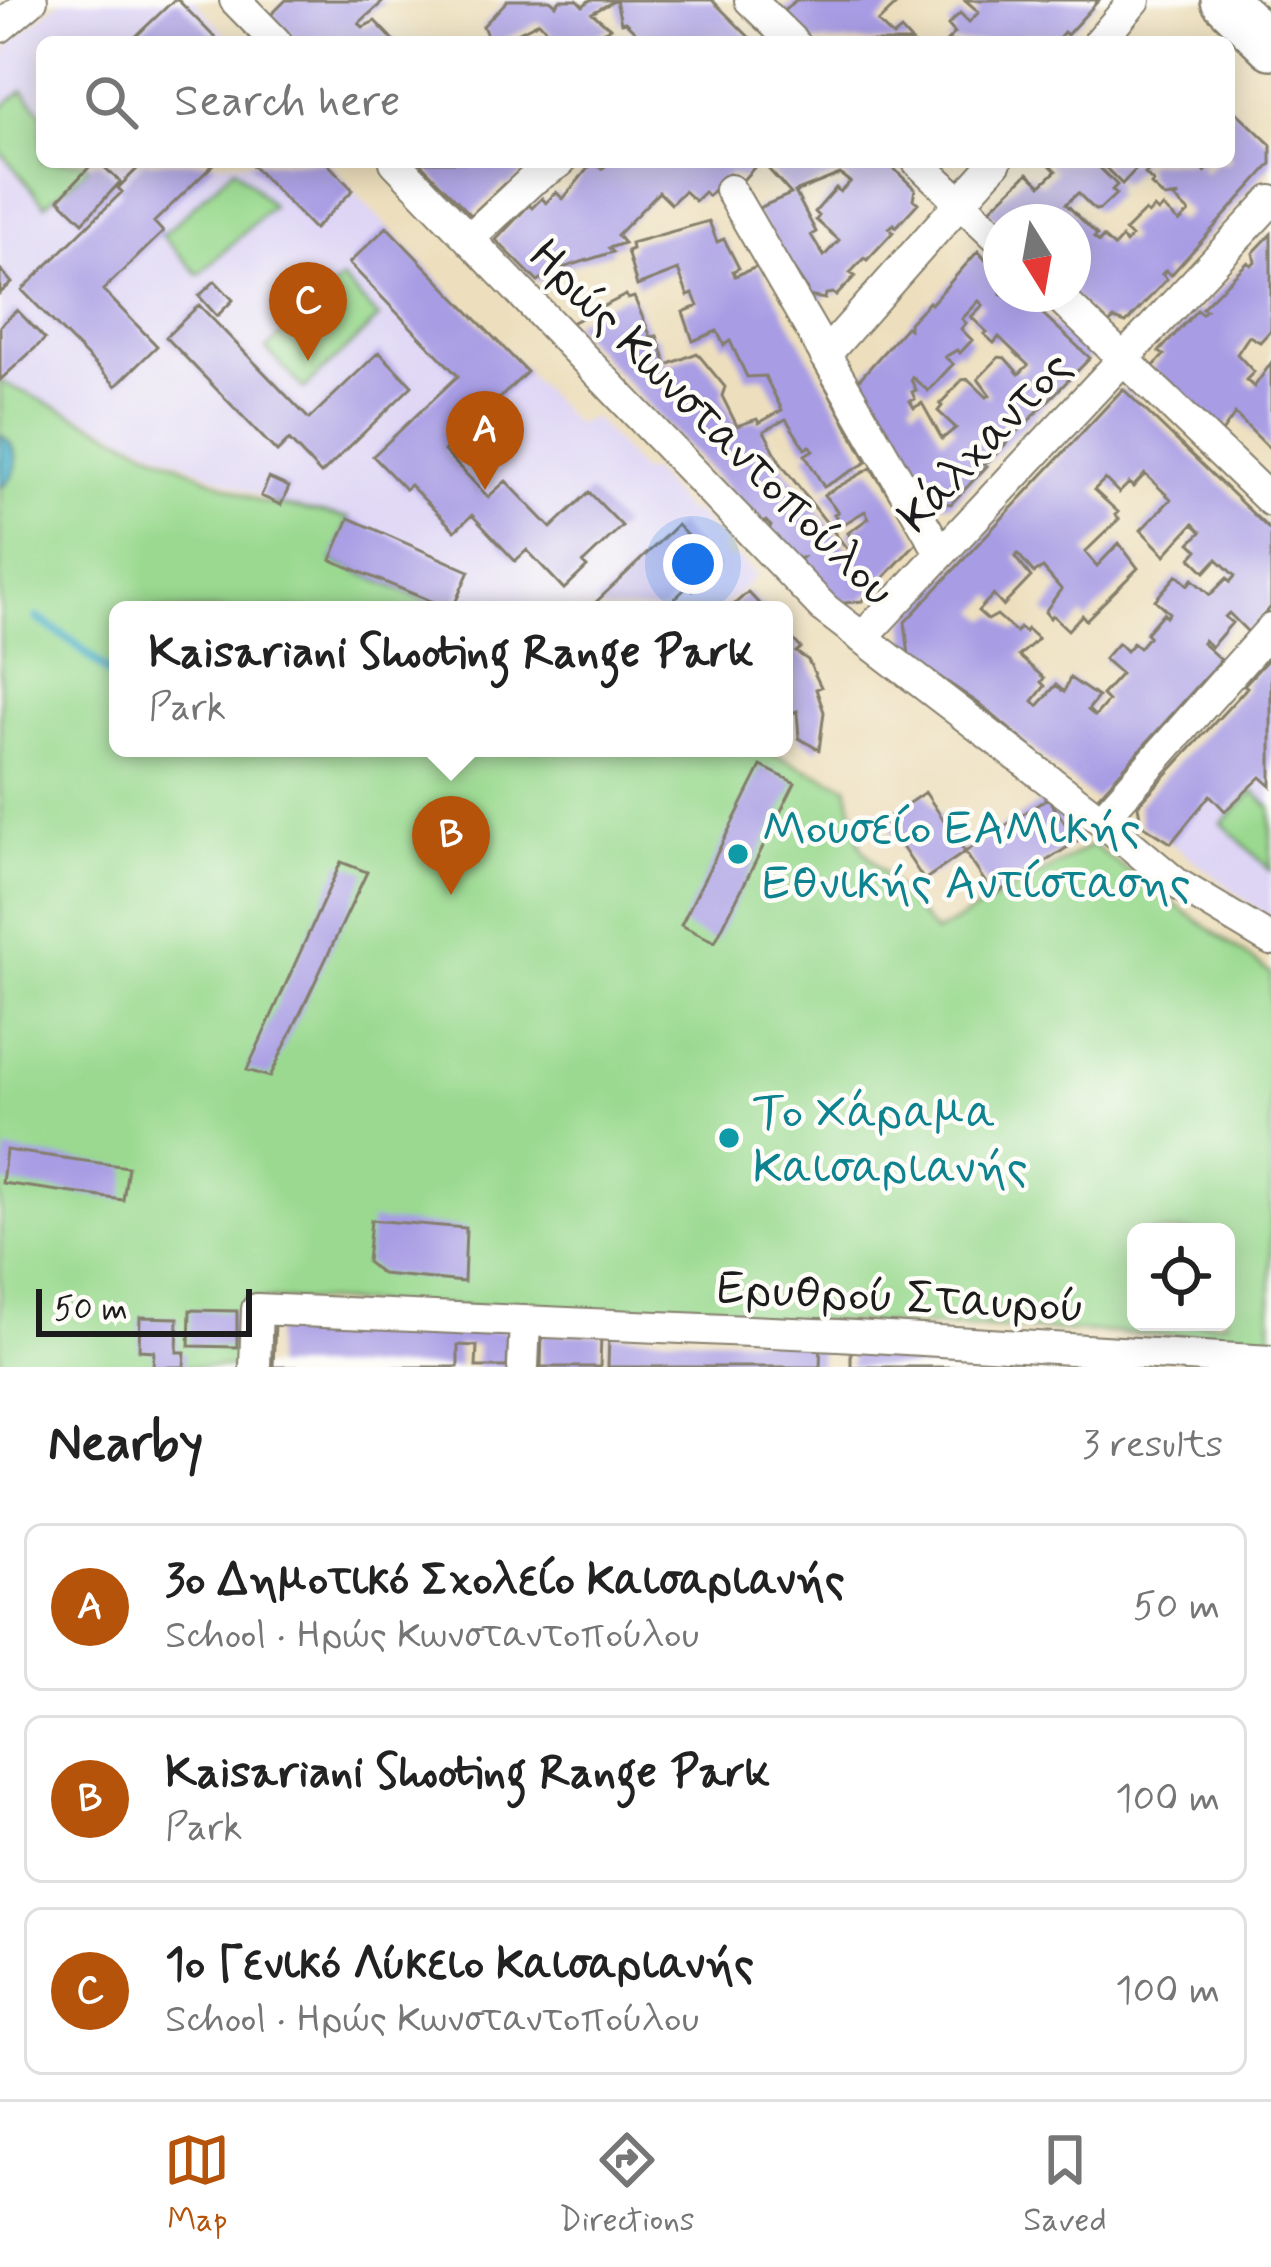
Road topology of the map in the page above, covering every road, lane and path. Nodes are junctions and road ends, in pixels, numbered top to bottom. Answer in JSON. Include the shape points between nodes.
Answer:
{"nodes":[{"id":1,"x":32,"y":0,"type":"edge"},
{"id":2,"x":1135,"y":0,"type":"edge"},
{"id":3,"x":1224,"y":0,"type":"edge"},
{"id":4,"x":756,"y":2,"type":"edge"},
{"id":5,"x":251,"y":6,"type":"edge"},
{"id":6,"x":0,"y":27,"type":"edge"},
{"id":7,"x":272,"y":36,"type":"edge"},
{"id":8,"x":784,"y":36,"type":"edge"},
{"id":9,"x":1104,"y":36,"type":"edge"},
{"id":10,"x":1271,"y":46,"type":"edge"},
{"id":11,"x":400,"y":168,"type":"edge"},
{"id":12,"x":551,"y":168,"type":"edge"},
{"id":13,"x":924,"y":168,"type":"edge"},
{"id":14,"x":991,"y":168,"type":"edge"},
{"id":15,"x":730,"y":190,"type":"dead end"},
{"id":16,"x":1271,"y":201,"type":"edge"},
{"id":17,"x":961,"y":203,"type":"junction"},
{"id":18,"x":983,"y":224,"type":"edge"},
{"id":19,"x":470,"y":238,"type":"junction"},
{"id":20,"x":1075,"y":312,"type":"edge"},
{"id":21,"x":825,"y":355,"type":"junction"},
{"id":22,"x":1122,"y":357,"type":"junction"},
{"id":23,"x":1271,"y":501,"type":"edge"},
{"id":24,"x":940,"y":552,"type":"junction"},
{"id":25,"x":1271,"y":629,"type":"edge"},
{"id":26,"x":862,"y":638,"type":"junction"},
{"id":27,"x":1101,"y":820,"type":"junction"},
{"id":28,"x":1266,"y":937,"type":"edge"},
{"id":29,"x":525,"y":1321,"type":"junction"},
{"id":30,"x":838,"y":1336,"type":"junction"},
{"id":31,"x":1013,"y":1356,"type":"edge"},
{"id":32,"x":1271,"y":1360,"type":"edge"},
{"id":33,"x":1225,"y":1362,"type":"edge"},
{"id":34,"x":255,"y":1367,"type":"edge"},
{"id":35,"x":523,"y":1367,"type":"edge"},
{"id":36,"x":836,"y":1367,"type":"edge"}],
"edges":[{"from":1,"to":6,"type":"street"},
{"from":2,"to":9,"type":"street"},
{"from":3,"to":10,"type":"street"},
{"from":4,"to":8,"type":"street"},
{"from":5,"to":7,"type":"street"},
{"from":11,"to":19,"type":"street","name":"Ηρώς Κωνσταντοπούλου"},
{"from":12,"to":19,"type":"street"},
{"from":13,"to":17,"type":"street"},
{"from":14,"to":17,"type":"street"},
{"from":15,"to":21,"type":"street"},
{"from":16,"to":22,"type":"street","name":"Κάλχαντος"},
{"from":17,"to":18,"type":"street"},
{"from":17,"to":21,"type":"street"},
{"from":19,"to":26,"type":"street","name":"Ηρώς Κωνσταντοπούλου","via":[[825,609]]},
{"from":20,"to":22,"type":"street"},
{"from":21,"to":24,"type":"street"},
{"from":22,"to":23,"type":"street"},
{"from":22,"to":24,"type":"street","name":"Κάλχαντος"},
{"from":24,"to":26,"type":"street","name":"Κάλχαντος"},
{"from":25,"to":27,"type":"street"},
{"from":26,"to":27,"type":"street","name":"Ηρώς Κωνσταντοπούλου"},
{"from":27,"to":28,"type":"street","name":"Ηρώς Κωνσταντοπούλου","via":[[1176,883]]},
{"from":29,"to":30,"type":"street","name":"Ερυθρού Σταυρού"},
{"from":29,"to":34,"type":"street","name":"Ερυθρού Σταυρού","via":[[257,1309]]},
{"from":29,"to":35,"type":"street"},
{"from":30,"to":31,"type":"street","name":"Ερυθρού Σταυρού"},
{"from":30,"to":36,"type":"street"},
{"from":31,"to":33,"type":"street","name":"Ερυθρού Σταυρού"},
{"from":32,"to":33,"type":"street","name":"Ερυθρού Σταυρού"}]}
